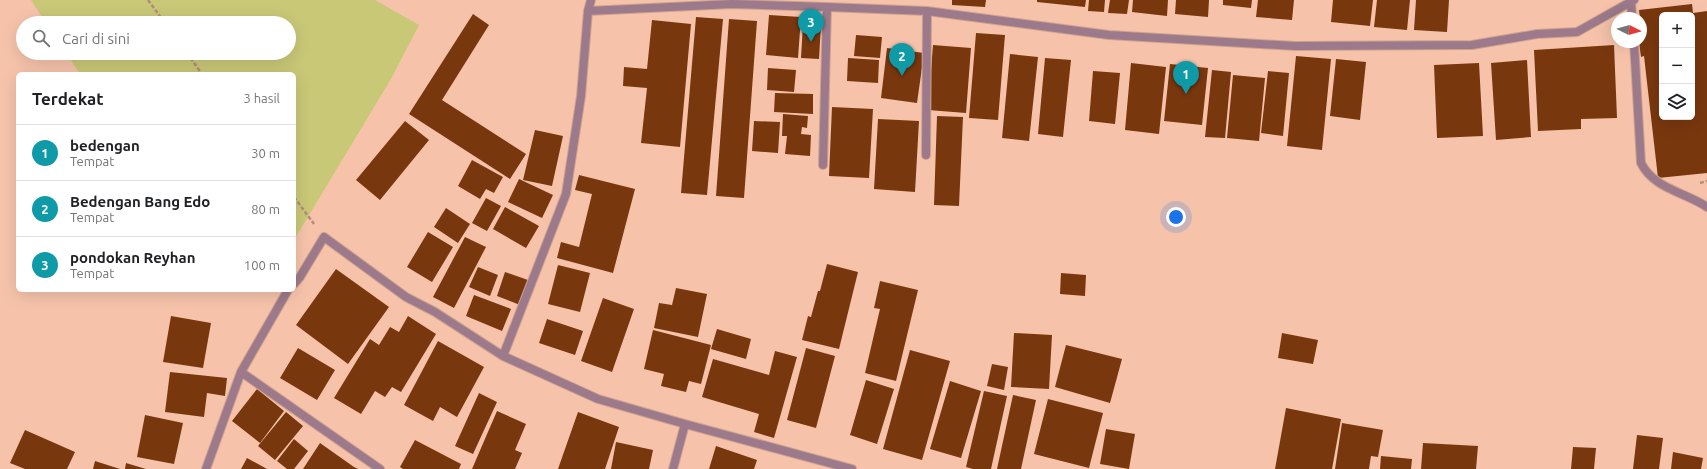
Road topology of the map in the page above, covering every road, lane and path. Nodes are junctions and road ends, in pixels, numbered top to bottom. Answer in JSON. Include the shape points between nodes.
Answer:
{"nodes":[{"id":1,"x":148,"y":0,"type":"edge"},
{"id":2,"x":591,"y":0,"type":"edge"},
{"id":3,"x":1633,"y":0,"type":"edge"},
{"id":4,"x":827,"y":7,"type":"junction"},
{"id":5,"x":588,"y":11,"type":"junction"},
{"id":6,"x":926,"y":11,"type":"junction"},
{"id":7,"x":1632,"y":12,"type":"edge"},
{"id":8,"x":160,"y":16,"type":"edge"},
{"id":9,"x":1634,"y":48,"type":"edge"},
{"id":10,"x":192,"y":60,"type":"edge"},
{"id":11,"x":201,"y":72,"type":"edge"},
{"id":12,"x":926,"y":155,"type":"dead end"},
{"id":13,"x":823,"y":165,"type":"dead end"},
{"id":14,"x":296,"y":200,"type":"edge"},
{"id":15,"x":1707,"y":207,"type":"edge"},
{"id":16,"x":324,"y":237,"type":"junction"},
{"id":17,"x":296,"y":282,"type":"edge"},
{"id":18,"x":287,"y":292,"type":"edge"},
{"id":19,"x":503,"y":356,"type":"junction"},
{"id":20,"x":241,"y":372,"type":"junction"},
{"id":21,"x":685,"y":424,"type":"junction"},
{"id":22,"x":206,"y":469,"type":"edge"},
{"id":23,"x":380,"y":469,"type":"edge"},
{"id":24,"x":673,"y":469,"type":"edge"},
{"id":25,"x":852,"y":469,"type":"edge"}],
"edges":[{"from":1,"to":8,"type":"path"},
{"from":2,"to":5,"type":"street"},
{"from":3,"to":6,"type":"street","via":[[1577,32],[1536,34],[1472,45],[1295,46],[1117,36]]},
{"from":3,"to":7,"type":"street"},
{"from":4,"to":5,"type":"street","via":[[732,4]]},
{"from":4,"to":6,"type":"street"},
{"from":4,"to":13,"type":"street"},
{"from":5,"to":19,"type":"street","via":[[581,96],[566,194]]},
{"from":6,"to":12,"type":"street"},
{"from":9,"to":15,"type":"street","via":[[1641,163],[1645,172],[1670,190],[1695,199]]},
{"from":10,"to":11,"type":"path"},
{"from":14,"to":16,"type":"path"},
{"from":16,"to":17,"type":"street"},
{"from":16,"to":19,"type":"street","via":[[406,297],[435,312]]},
{"from":18,"to":20,"type":"street"},
{"from":19,"to":21,"type":"street","via":[[598,399]]},
{"from":20,"to":22,"type":"street"},
{"from":20,"to":23,"type":"street"},
{"from":21,"to":24,"type":"street"},
{"from":21,"to":25,"type":"street"}]}
